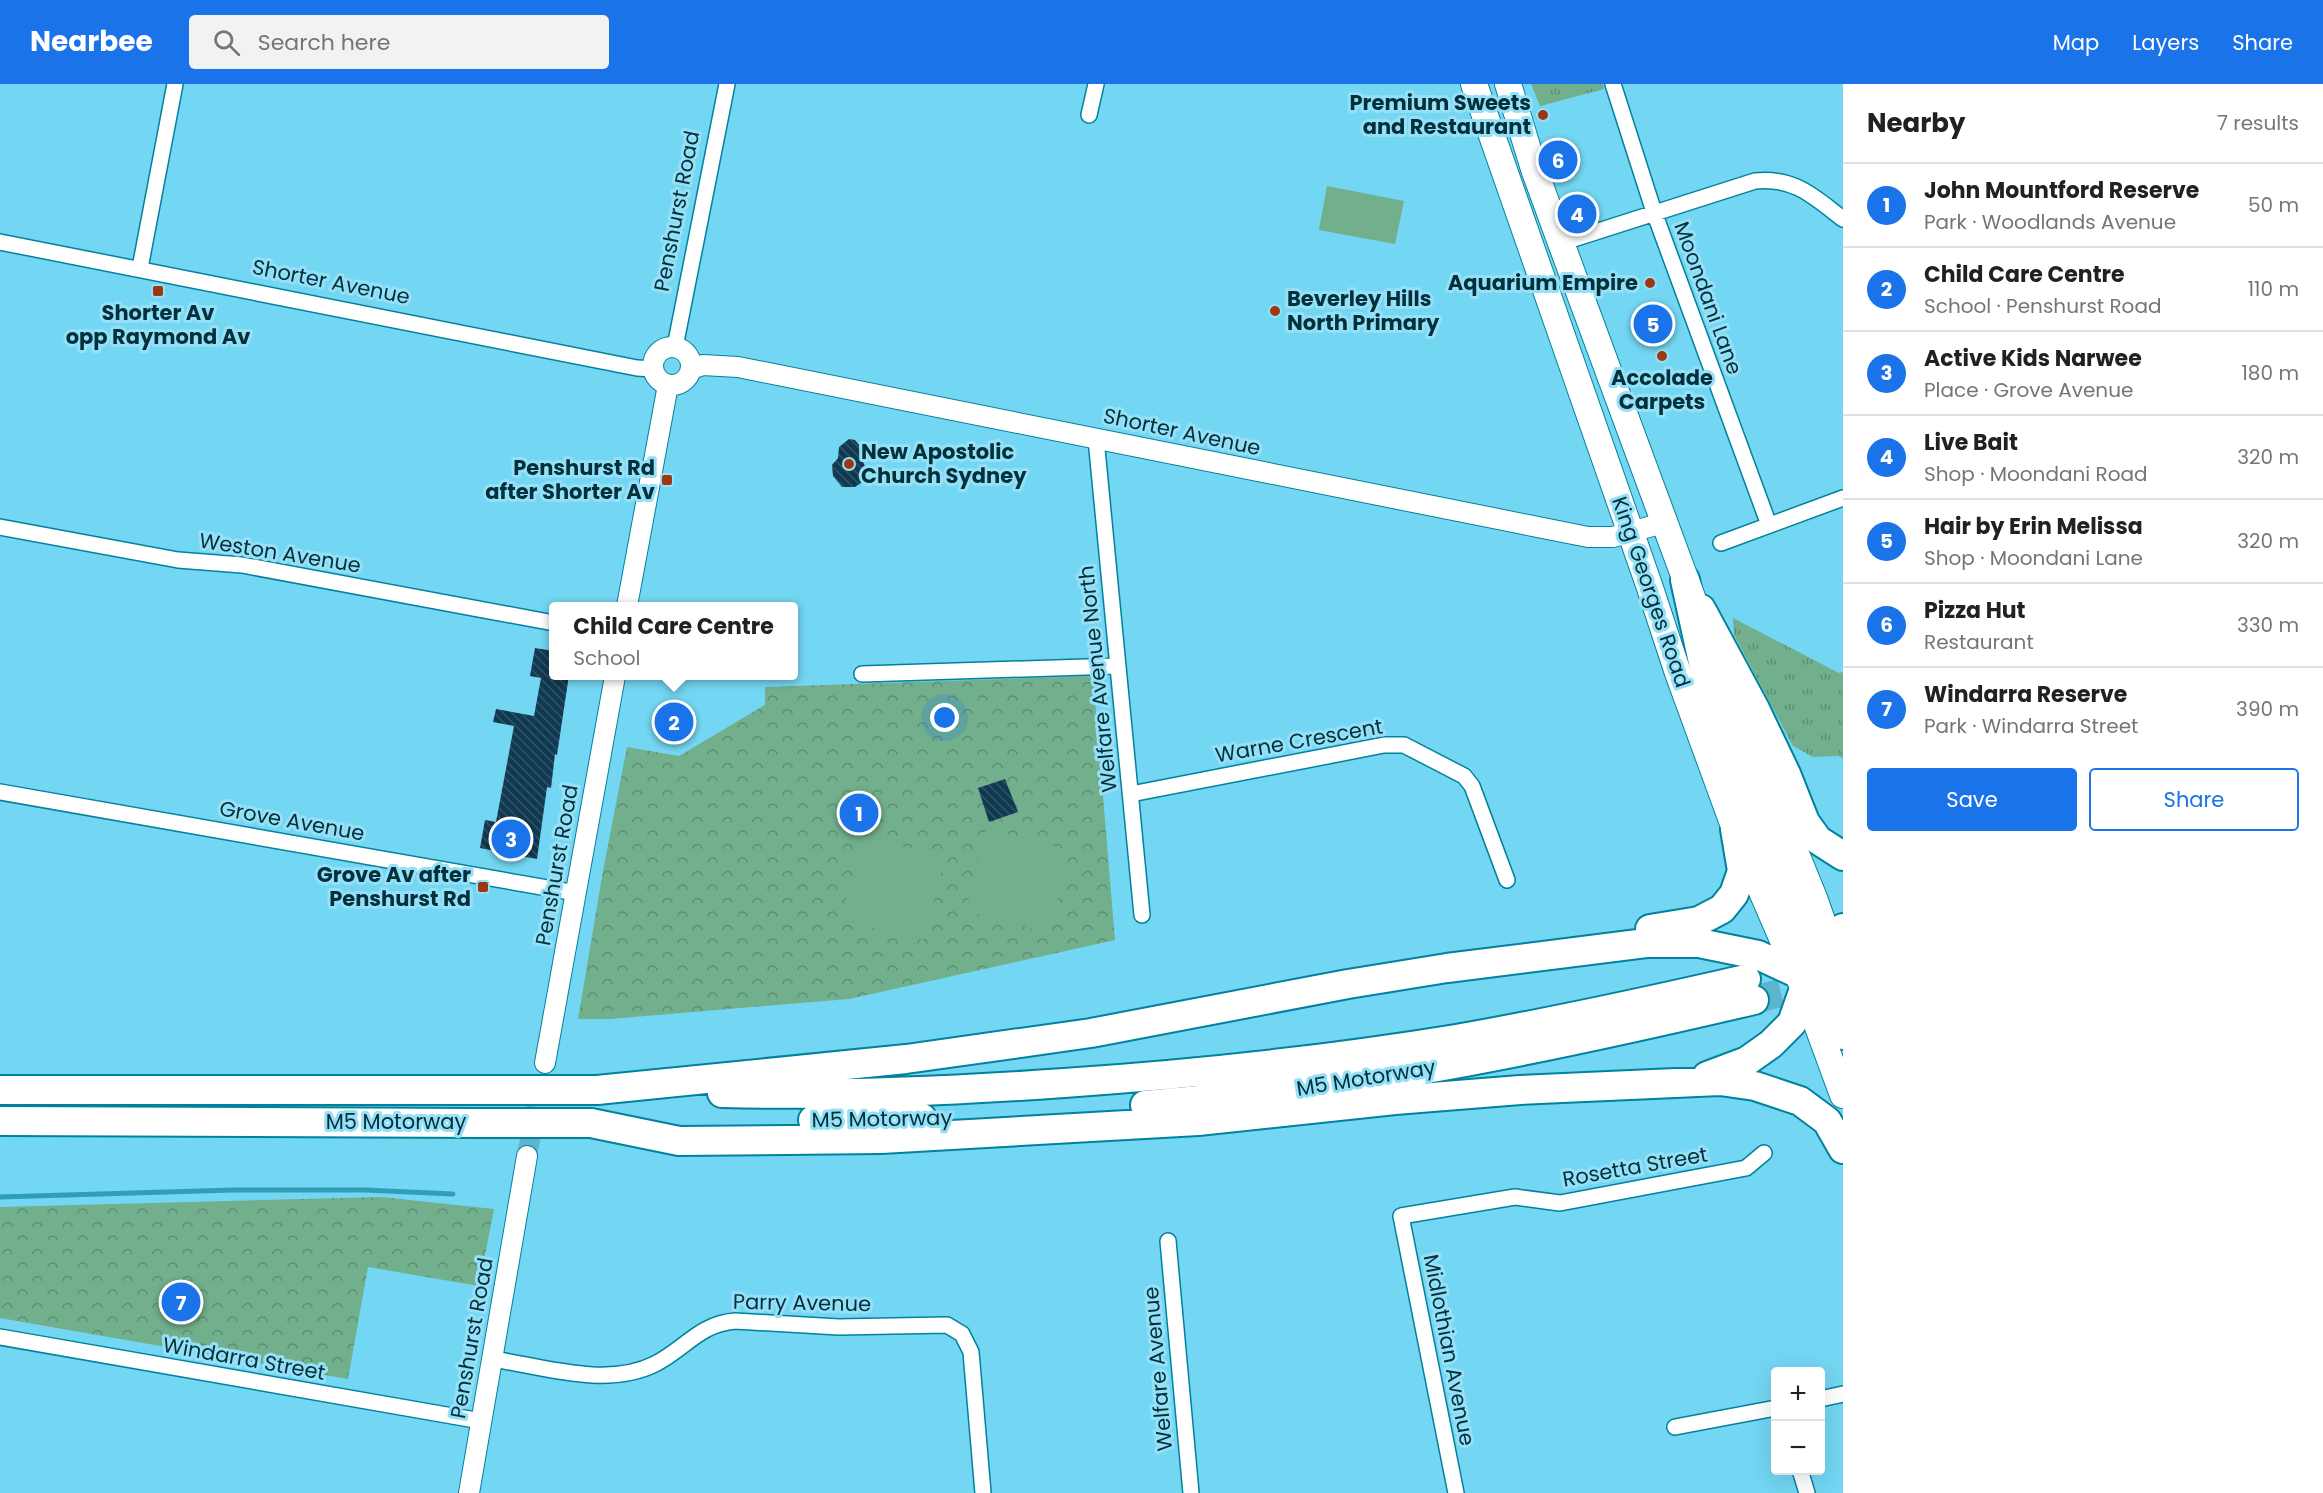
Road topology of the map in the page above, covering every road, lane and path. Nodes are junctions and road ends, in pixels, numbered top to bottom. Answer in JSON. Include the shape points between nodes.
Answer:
{"nodes":[{"id":1,"x":175,"y":84,"type":"edge"},
{"id":2,"x":727,"y":84,"type":"edge"},
{"id":3,"x":1096,"y":84,"type":"edge"},
{"id":4,"x":1474,"y":84,"type":"edge"},
{"id":5,"x":1508,"y":84,"type":"edge"},
{"id":6,"x":1613,"y":84,"type":"edge"},
{"id":7,"x":1089,"y":115,"type":"dead end"},
{"id":8,"x":1654,"y":212,"type":"junction"},
{"id":9,"x":1843,"y":219,"type":"edge"},
{"id":10,"x":0,"y":242,"type":"edge"},
{"id":11,"x":1561,"y":243,"type":"junction"},
{"id":12,"x":140,"y":268,"type":"junction"},
{"id":13,"x":675,"y":347,"type":"junction"},
{"id":14,"x":653,"y":369,"type":"junction"},
{"id":15,"x":691,"y":369,"type":"junction"},
{"id":16,"x":668,"y":385,"type":"junction"},
{"id":17,"x":1096,"y":439,"type":"junction"},
{"id":18,"x":1843,"y":498,"type":"edge"},
{"id":19,"x":1663,"y":522,"type":"junction"},
{"id":20,"x":1769,"y":525,"type":"junction"},
{"id":21,"x":0,"y":526,"type":"edge"},
{"id":22,"x":1630,"y":532,"type":"junction"},
{"id":23,"x":1721,"y":543,"type":"dead end"},
{"id":24,"x":1685,"y":580,"type":"junction"},
{"id":25,"x":628,"y":602,"type":"edge"},
{"id":26,"x":549,"y":622,"type":"edge"},
{"id":27,"x":1117,"y":666,"type":"junction"},
{"id":28,"x":862,"y":674,"type":"dead end"},
{"id":29,"x":614,"y":680,"type":"edge"},
{"id":30,"x":0,"y":792,"type":"edge"},
{"id":31,"x":1131,"y":794,"type":"junction"},
{"id":32,"x":1736,"y":829,"type":"junction"},
{"id":33,"x":1843,"y":856,"type":"edge"},
{"id":34,"x":1507,"y":880,"type":"dead end"},
{"id":35,"x":576,"y":893,"type":"junction"},
{"id":36,"x":1142,"y":915,"type":"dead end"},
{"id":37,"x":1776,"y":920,"type":"joint"},
{"id":38,"x":1447,"y":968,"type":"junction"},
{"id":39,"x":1826,"y":971,"type":"edge"},
{"id":40,"x":1843,"y":1035,"type":"edge"},
{"id":41,"x":545,"y":1063,"type":"tunnel mouth"},
{"id":42,"x":1685,"y":1081,"type":"junction"},
{"id":43,"x":0,"y":1090,"type":"edge"},
{"id":44,"x":597,"y":1090,"type":"junction"},
{"id":45,"x":1843,"y":1095,"type":"edge"},
{"id":46,"x":0,"y":1121,"type":"edge"},
{"id":47,"x":591,"y":1123,"type":"junction"},
{"id":48,"x":1843,"y":1149,"type":"edge"},
{"id":49,"x":1764,"y":1153,"type":"dead end"},
{"id":50,"x":527,"y":1156,"type":"tunnel mouth"},
{"id":51,"x":1401,"y":1216,"type":"joint"},
{"id":52,"x":1168,"y":1240,"type":"dead end"},
{"id":53,"x":0,"y":1337,"type":"edge"},
{"id":54,"x":493,"y":1359,"type":"junction"},
{"id":55,"x":1843,"y":1394,"type":"edge"},
{"id":56,"x":1825,"y":1398,"type":"edge"},
{"id":57,"x":1771,"y":1409,"type":"edge"},
{"id":58,"x":481,"y":1421,"type":"junction"},
{"id":59,"x":1675,"y":1427,"type":"dead end"},
{"id":60,"x":1802,"y":1475,"type":"edge"},
{"id":61,"x":469,"y":1493,"type":"edge"},
{"id":62,"x":983,"y":1493,"type":"edge"},
{"id":63,"x":1191,"y":1493,"type":"edge"},
{"id":64,"x":1456,"y":1493,"type":"edge"},
{"id":65,"x":1807,"y":1493,"type":"edge"}],
"edges":[{"from":1,"to":12,"type":"street"},
{"from":2,"to":13,"type":"street","name":"Penshurst Road"},
{"from":3,"to":7,"type":"street"},
{"from":4,"to":22,"type":"highway","name":"King Georges Road"},
{"from":5,"to":11,"type":"highway","name":"King Georges Road"},
{"from":6,"to":8,"type":"street","name":"Moondani Lane"},
{"from":8,"to":9,"type":"street","via":[[1773,179],[1791,183]]},
{"from":8,"to":11,"type":"street"},
{"from":8,"to":20,"type":"street","name":"Moondani Lane"},
{"from":10,"to":12,"type":"street","name":"Shorter Avenue"},
{"from":11,"to":19,"type":"highway","name":"King Georges Road"},
{"from":12,"to":14,"type":"street","name":"Shorter Avenue"},
{"from":13,"to":14,"type":"street","via":[[659,352]]},
{"from":13,"to":15,"type":"street","via":[[687,353]]},
{"from":14,"to":16,"type":"street","via":[[658,379]]},
{"from":15,"to":16,"type":"street","via":[[685,381]]},
{"from":15,"to":17,"type":"street","name":"Shorter Avenue","via":[[703,365],[738,368]]},
{"from":16,"to":25,"type":"street"},
{"from":17,"to":22,"type":"street","name":"Shorter Avenue","via":[[1588,537],[1606,538]]},
{"from":17,"to":27,"type":"street","name":"Welfare Avenue North"},
{"from":18,"to":20,"type":"street"},
{"from":19,"to":22,"type":"street","name":"Shorter Avenue"},
{"from":19,"to":24,"type":"highway","name":"King Georges Road"},
{"from":20,"to":23,"type":"street"},
{"from":21,"to":26,"type":"street","name":"Weston Avenue","via":[[178,560],[242,565]]},
{"from":22,"to":32,"type":"highway","name":"King Georges Road"},
{"from":24,"to":33,"type":"highway","via":[[1755,708],[1805,822],[1818,840]]},
{"from":24,"to":39,"type":"highway","via":[[1711,699],[1803,931]]},
{"from":27,"to":28,"type":"street"},
{"from":27,"to":31,"type":"street","name":"Welfare Avenue North"},
{"from":29,"to":35,"type":"street","name":"Penshurst Road"},
{"from":30,"to":35,"type":"street","name":"Grove Avenue"},
{"from":31,"to":34,"type":"street","name":"Warne Crescent","via":[[1384,745],[1404,745],[1464,776],[1473,786]]},
{"from":31,"to":36,"type":"street","name":"Welfare Avenue North"},
{"from":32,"to":37,"type":"highway","name":"King Georges Road"},
{"from":32,"to":38,"type":"highway","via":[[1742,871],[1734,894],[1722,909],[1699,921]]},
{"from":35,"to":41,"type":"street","name":"Penshurst Road"},
{"from":37,"to":39,"type":"highway"},
{"from":38,"to":39,"type":"highway","via":[[1646,943],[1699,943]]},
{"from":38,"to":44,"type":"highway","via":[[1022,1043],[906,1059]]},
{"from":39,"to":40,"type":"highway","via":[[1830,1004]]},
{"from":39,"to":42,"type":"highway","via":[[1792,1023],[1771,1044],[1748,1061]]},
{"from":39,"to":45,"type":"highway"},
{"from":42,"to":47,"type":"highway","via":[[1395,1100],[1198,1121],[881,1139],[679,1141]]},
{"from":42,"to":48,"type":"highway","via":[[1755,1086],[1800,1101],[1827,1121]]},
{"from":43,"to":44,"type":"highway","name":"M5 Motorway","bridge":true},
{"from":44,"to":47,"type":"highway","name":"M5 Motorway","via":[[891,1093],[1147,1077],[1455,1039],[1750,990],[1618,1032],[1431,1068],[1215,1099],[944,1118]]},
{"from":46,"to":47,"type":"highway","name":"M5 Motorway","bridge":true},
{"from":49,"to":51,"type":"street","name":"Rosetta Street","via":[[1746,1168],[1560,1203],[1515,1197]]},
{"from":50,"to":54,"type":"street","name":"Penshurst Road"},
{"from":51,"to":64,"type":"street","name":"Midlothian Avenue"},
{"from":52,"to":63,"type":"street","name":"Welfare Avenue"},
{"from":53,"to":58,"type":"street","name":"Windarra Street"},
{"from":54,"to":58,"type":"street","name":"Penshurst Road"},
{"from":54,"to":62,"type":"street","name":"Parry Avenue","via":[[584,1374],[629,1374],[657,1363],[722,1322],[839,1327],[947,1325],[962,1334],[970,1352]]},
{"from":55,"to":56,"type":"street"},
{"from":57,"to":59,"type":"street"},
{"from":58,"to":61,"type":"street","name":"Penshurst Road"},
{"from":60,"to":65,"type":"street"}]}
